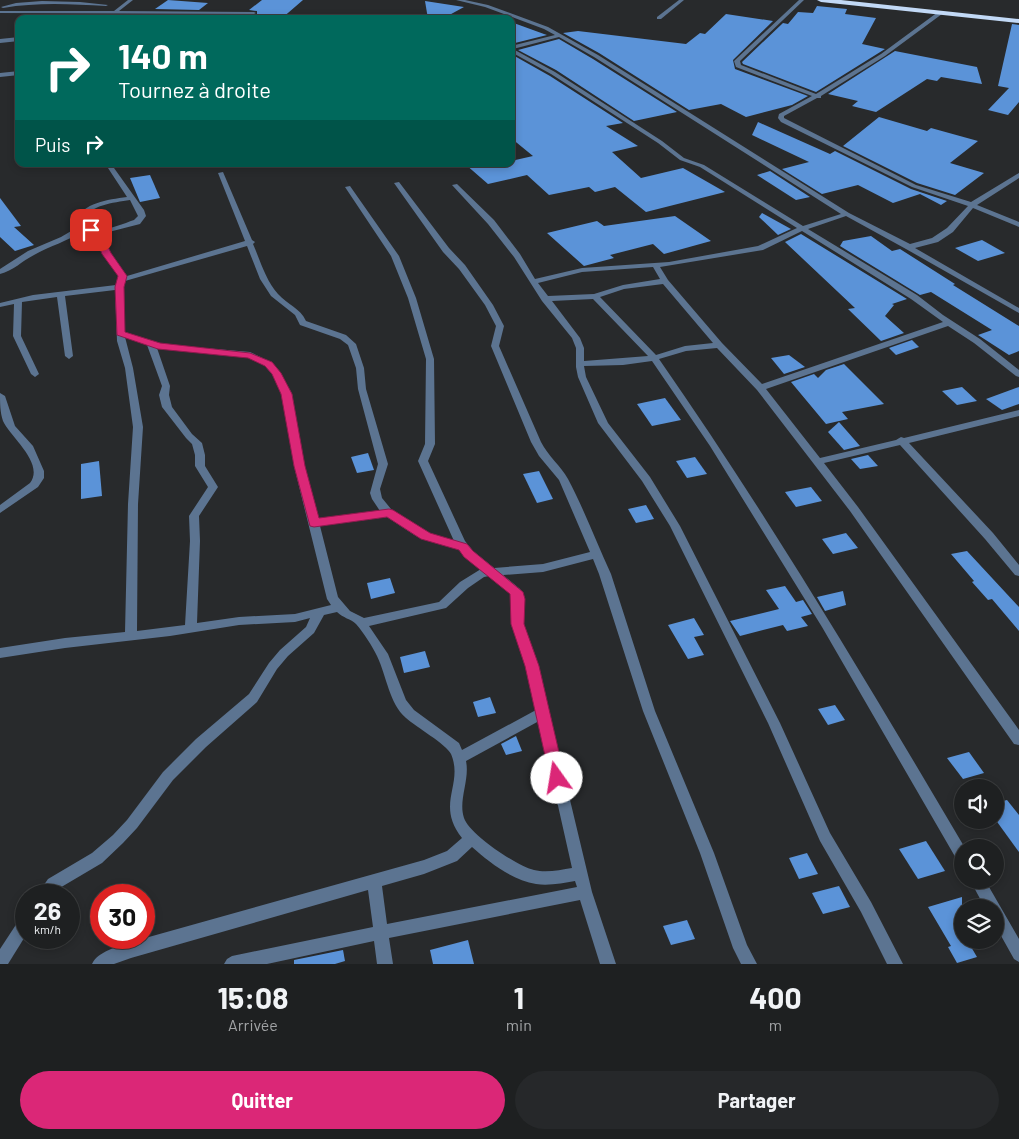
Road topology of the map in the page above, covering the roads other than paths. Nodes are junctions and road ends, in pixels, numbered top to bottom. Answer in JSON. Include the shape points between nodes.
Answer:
{"nodes":[{"id":1,"x":132,"y":0,"type":"edge"},
{"id":2,"x":458,"y":0,"type":"edge"},
{"id":3,"x":682,"y":0,"type":"edge"},
{"id":4,"x":802,"y":0,"type":"edge"},
{"id":5,"x":821,"y":0,"type":"edge"},
{"id":6,"x":124,"y":7,"type":"junction"},
{"id":7,"x":0,"y":10,"type":"edge"},
{"id":8,"x":101,"y":11,"type":"junction"},
{"id":9,"x":115,"y":11,"type":"junction"},
{"id":10,"x":254,"y":13,"type":"dead end"},
{"id":11,"x":940,"y":13,"type":"junction"},
{"id":12,"x":98,"y":15,"type":"edge"},
{"id":13,"x":514,"y":15,"type":"edge"},
{"id":14,"x":515,"y":16,"type":"edge"},
{"id":15,"x":659,"y":18,"type":"dead end"},
{"id":16,"x":1019,"y":20,"type":"edge"},
{"id":17,"x":559,"y":36,"type":"junction"},
{"id":18,"x":15,"y":39,"type":"edge"},
{"id":19,"x":0,"y":40,"type":"edge"},
{"id":20,"x":515,"y":48,"type":"edge"},
{"id":21,"x":515,"y":51,"type":"edge"},
{"id":22,"x":15,"y":73,"type":"edge"},
{"id":23,"x":0,"y":75,"type":"edge"},
{"id":24,"x":819,"y":97,"type":"junction"},
{"id":25,"x":112,"y":167,"type":"edge"},
{"id":26,"x":221,"y":173,"type":"dead end"},
{"id":27,"x":1019,"y":175,"type":"edge"},
{"id":28,"x":397,"y":183,"type":"dead end"},
{"id":29,"x":455,"y":185,"type":"dead end"},
{"id":30,"x":348,"y":187,"type":"dead end"},
{"id":31,"x":131,"y":198,"type":"junction"},
{"id":32,"x":972,"y":205,"type":"junction"},
{"id":33,"x":847,"y":214,"type":"junction"},
{"id":34,"x":1019,"y":225,"type":"edge"},
{"id":35,"x":82,"y":228,"type":"junction"},
{"id":36,"x":803,"y":228,"type":"junction"},
{"id":37,"x":97,"y":233,"type":"junction"},
{"id":38,"x":251,"y":242,"type":"junction"},
{"id":39,"x":909,"y":246,"type":"junction"},
{"id":40,"x":655,"y":265,"type":"junction"},
{"id":41,"x":0,"y":272,"type":"edge"},
{"id":42,"x":665,"y":281,"type":"junction"},
{"id":43,"x":533,"y":282,"type":"junction"},
{"id":44,"x":121,"y":283,"type":"junction"},
{"id":45,"x":61,"y":295,"type":"junction"},
{"id":46,"x":595,"y":296,"type":"junction"},
{"id":47,"x":545,"y":298,"type":"junction"},
{"id":48,"x":18,"y":301,"type":"junction"},
{"id":49,"x":0,"y":305,"type":"edge"},
{"id":50,"x":1019,"y":311,"type":"edge"},
{"id":51,"x":949,"y":323,"type":"junction"},
{"id":52,"x":121,"y":333,"type":"junction"},
{"id":53,"x":151,"y":344,"type":"junction"},
{"id":54,"x":719,"y":345,"type":"junction"},
{"id":55,"x":70,"y":356,"type":"dead end"},
{"id":56,"x":654,"y":358,"type":"junction"},
{"id":57,"x":580,"y":364,"type":"junction"},
{"id":58,"x":35,"y":374,"type":"dead end"},
{"id":59,"x":1019,"y":374,"type":"edge"},
{"id":60,"x":760,"y":388,"type":"junction"},
{"id":61,"x":0,"y":396,"type":"edge"},
{"id":62,"x":1019,"y":413,"type":"edge"},
{"id":63,"x":901,"y":440,"type":"junction"},
{"id":64,"x":817,"y":462,"type":"junction"},
{"id":65,"x":1,"y":512,"type":"edge"},
{"id":66,"x":389,"y":512,"type":"junction"},
{"id":67,"x":314,"y":523,"type":"junction"},
{"id":68,"x":463,"y":547,"type":"junction"},
{"id":69,"x":597,"y":554,"type":"junction"},
{"id":70,"x":491,"y":572,"type":"junction"},
{"id":71,"x":1019,"y":572,"type":"edge"},
{"id":72,"x":339,"y":607,"type":"junction"},
{"id":73,"x":319,"y":613,"type":"junction"},
{"id":74,"x":361,"y":623,"type":"junction"},
{"id":75,"x":191,"y":630,"type":"junction"},
{"id":76,"x":131,"y":635,"type":"junction"},
{"id":77,"x":0,"y":653,"type":"edge"},
{"id":78,"x":542,"y":713,"type":"junction"},
{"id":79,"x":1019,"y":740,"type":"edge"},
{"id":80,"x":459,"y":758,"type":"junction"},
{"id":81,"x":472,"y":838,"type":"junction"},
{"id":82,"x":954,"y":841,"type":"edge"},
{"id":83,"x":580,"y":874,"type":"junction"},
{"id":84,"x":374,"y":882,"type":"junction"},
{"id":85,"x":53,"y":884,"type":"edge"},
{"id":86,"x":585,"y":892,"type":"junction"},
{"id":87,"x":1004,"y":927,"type":"edge"},
{"id":88,"x":381,"y":932,"type":"junction"},
{"id":89,"x":15,"y":939,"type":"edge"},
{"id":90,"x":1019,"y":954,"type":"edge"},
{"id":91,"x":0,"y":963,"type":"edge"},
{"id":92,"x":100,"y":964,"type":"edge"},
{"id":93,"x":232,"y":964,"type":"edge"},
{"id":94,"x":385,"y":964,"type":"edge"},
{"id":95,"x":608,"y":964,"type":"edge"},
{"id":96,"x":749,"y":964,"type":"edge"},
{"id":97,"x":895,"y":964,"type":"edge"}],
"edges":[{"from":1,"to":6,"type":"street"},
{"from":2,"to":13,"type":"street"},
{"from":3,"to":15,"type":"street"},
{"from":4,"to":24,"type":"street","via":[[737,61],[738,66]]},
{"from":5,"to":11,"type":"highway"},
{"from":6,"to":7,"type":"street","via":[[42,2],[18,4]]},
{"from":6,"to":9,"type":"street"},
{"from":7,"to":8,"type":"street"},
{"from":8,"to":9,"type":"street"},
{"from":8,"to":12,"type":"street"},
{"from":9,"to":10,"type":"street"},
{"from":11,"to":16,"type":"highway"},
{"from":11,"to":24,"type":"street","via":[[910,37]]},
{"from":14,"to":17,"type":"street"},
{"from":17,"to":20,"type":"street"},
{"from":17,"to":33,"type":"street"},
{"from":18,"to":19,"type":"street"},
{"from":21,"to":36,"type":"street","via":[[682,159],[702,166]]},
{"from":22,"to":23,"type":"street"},
{"from":24,"to":32,"type":"street","via":[[781,118],[914,186]]},
{"from":25,"to":31,"type":"street"},
{"from":26,"to":38,"type":"street"},
{"from":27,"to":32,"type":"street"},
{"from":28,"to":69,"type":"street","via":[[462,267],[497,320],[500,328],[495,346],[536,442],[562,479]]},
{"from":29,"to":43,"type":"street","via":[[491,222]]},
{"from":30,"to":68,"type":"street","via":[[396,256],[412,298],[432,368],[430,444],[423,460]]},
{"from":31,"to":35,"type":"street","via":[[88,210],[79,218]]},
{"from":31,"to":37,"type":"street","via":[[140,210],[142,216],[139,220]]},
{"from":32,"to":34,"type":"street"},
{"from":32,"to":39,"type":"street","via":[[950,230],[935,240]]},
{"from":33,"to":36,"type":"street"},
{"from":33,"to":39,"type":"street"},
{"from":35,"to":37,"type":"street"},
{"from":35,"to":41,"type":"street"},
{"from":36,"to":40,"type":"street","via":[[760,248]]},
{"from":36,"to":51,"type":"street","via":[[914,297]]},
{"from":37,"to":44,"type":"street"},
{"from":38,"to":44,"type":"street"},
{"from":38,"to":66,"type":"street","via":[[264,279],[275,296],[299,314],[303,324],[343,337],[352,344],[383,464],[375,494]]},
{"from":39,"to":50,"type":"street"},
{"from":40,"to":42,"type":"street"},
{"from":40,"to":43,"type":"street","via":[[582,270]]},
{"from":42,"to":46,"type":"street","via":[[623,287]]},
{"from":42,"to":54,"type":"street"},
{"from":43,"to":47,"type":"street"},
{"from":44,"to":45,"type":"street"},
{"from":44,"to":52,"type":"street"},
{"from":45,"to":48,"type":"street"},
{"from":45,"to":55,"type":"street"},
{"from":46,"to":47,"type":"street"},
{"from":46,"to":56,"type":"street"},
{"from":47,"to":57,"type":"street","via":[[576,338]]},
{"from":48,"to":49,"type":"street"},
{"from":48,"to":58,"type":"street","via":[[17,336]]},
{"from":51,"to":59,"type":"street"},
{"from":51,"to":60,"type":"street"},
{"from":52,"to":53,"type":"street"},
{"from":52,"to":76,"type":"street","via":[[138,427]]},
{"from":53,"to":67,"type":"street","via":[[250,356],[268,364],[287,394],[299,466]]},
{"from":53,"to":75,"type":"street","via":[[166,386],[167,407],[197,443],[200,466],[213,487],[194,516]]},
{"from":54,"to":56,"type":"street"},
{"from":54,"to":60,"type":"street"},
{"from":56,"to":57,"type":"street"},
{"from":56,"to":82,"type":"street","via":[[714,445],[826,624]]},
{"from":57,"to":97,"type":"street","via":[[582,377],[611,435],[646,480],[675,526],[774,723],[825,837]]},
{"from":60,"to":64,"type":"street"},
{"from":61,"to":65,"type":"street","via":[[7,420],[28,446],[40,478]]},
{"from":62,"to":63,"type":"street"},
{"from":63,"to":64,"type":"street"},
{"from":63,"to":71,"type":"street"},
{"from":64,"to":79,"type":"street"},
{"from":66,"to":67,"type":"street"},
{"from":66,"to":68,"type":"street","via":[[425,536]]},
{"from":67,"to":72,"type":"street","via":[[333,599]]},
{"from":68,"to":70,"type":"street"},
{"from":69,"to":70,"type":"street","via":[[543,568]]},
{"from":69,"to":96,"type":"street","via":[[651,718]]},
{"from":70,"to":74,"type":"street","via":[[482,573],[464,585],[442,605]]},
{"from":70,"to":78,"type":"street","via":[[516,592],[517,624],[532,666]]},
{"from":72,"to":73,"type":"street"},
{"from":72,"to":74,"type":"street"},
{"from":73,"to":75,"type":"street","via":[[295,618],[239,621]]},
{"from":73,"to":85,"type":"street","via":[[310,630],[273,666],[253,698],[168,776],[123,834],[97,858]]},
{"from":74,"to":80,"type":"street","via":[[382,654],[401,703],[410,714],[454,747]]},
{"from":75,"to":76,"type":"street"},
{"from":76,"to":77,"type":"street"},
{"from":78,"to":80,"type":"street"},
{"from":78,"to":83,"type":"street"},
{"from":80,"to":81,"type":"street","via":[[462,776],[457,816],[460,826]]},
{"from":81,"to":83,"type":"street","via":[[504,863],[532,877]]},
{"from":81,"to":84,"type":"street","via":[[452,856],[424,868]]},
{"from":83,"to":86,"type":"street"},
{"from":84,"to":88,"type":"street"},
{"from":84,"to":92,"type":"street","via":[[131,950]]},
{"from":86,"to":88,"type":"street"},
{"from":86,"to":95,"type":"street"},
{"from":87,"to":90,"type":"street"},
{"from":88,"to":93,"type":"street"},
{"from":88,"to":94,"type":"street"},
{"from":89,"to":91,"type":"street"}]}
